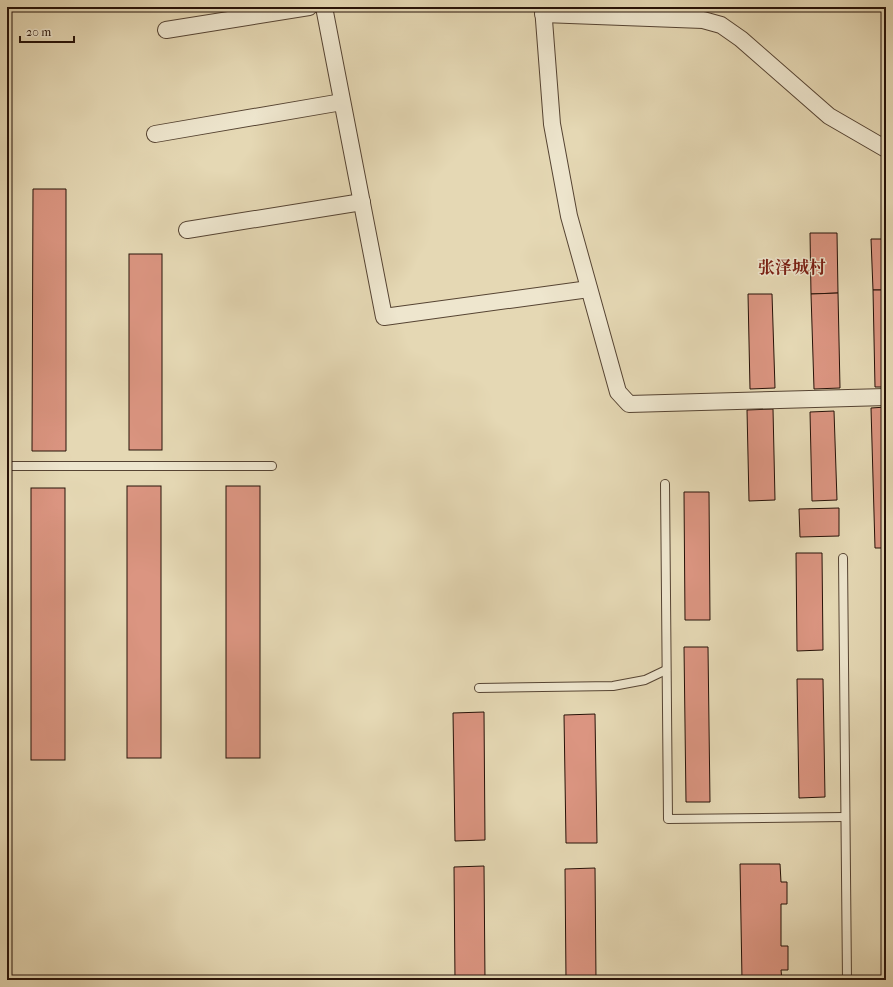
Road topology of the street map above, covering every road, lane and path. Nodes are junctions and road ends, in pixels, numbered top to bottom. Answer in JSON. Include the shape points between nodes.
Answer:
{"nodes":[{"id":1,"x":309,"y":7,"type":"edge"},
{"id":2,"x":324,"y":7,"type":"edge"},
{"id":3,"x":543,"y":10,"type":"edge"},
{"id":4,"x":166,"y":30,"type":"dead end"},
{"id":5,"x":342,"y":102,"type":"junction"},
{"id":6,"x":155,"y":134,"type":"dead end"},
{"id":7,"x":886,"y":149,"type":"edge"},
{"id":8,"x":362,"y":202,"type":"junction"},
{"id":9,"x":187,"y":230,"type":"dead end"},
{"id":10,"x":589,"y":289,"type":"junction"},
{"id":11,"x":886,"y":397,"type":"edge"},
{"id":12,"x":7,"y":466,"type":"edge"},
{"id":13,"x":272,"y":466,"type":"dead end"},
{"id":14,"x":665,"y":484,"type":"dead end"},
{"id":15,"x":843,"y":558,"type":"dead end"},
{"id":16,"x":666,"y":670,"type":"junction"},
{"id":17,"x":479,"y":688,"type":"dead end"},
{"id":18,"x":846,"y":817,"type":"junction"},
{"id":19,"x":847,"y":980,"type":"edge"}],
"edges":[{"from":1,"to":4,"type":"street"},
{"from":2,"to":5,"type":"street"},
{"from":3,"to":7,"type":"street","via":[[703,20],[721,25],[741,39],[829,116]]},
{"from":3,"to":10,"type":"street","via":[[552,124],[569,216]]},
{"from":5,"to":6,"type":"street"},
{"from":5,"to":8,"type":"street"},
{"from":8,"to":9,"type":"street"},
{"from":8,"to":10,"type":"street","via":[[384,317]]},
{"from":10,"to":11,"type":"street","via":[[618,392],[629,404]]},
{"from":12,"to":13,"type":"lane"},
{"from":14,"to":16,"type":"lane"},
{"from":15,"to":18,"type":"lane"},
{"from":16,"to":17,"type":"lane","via":[[645,680],[613,686]]},
{"from":16,"to":18,"type":"lane","via":[[668,819]]},
{"from":18,"to":19,"type":"lane"}]}
